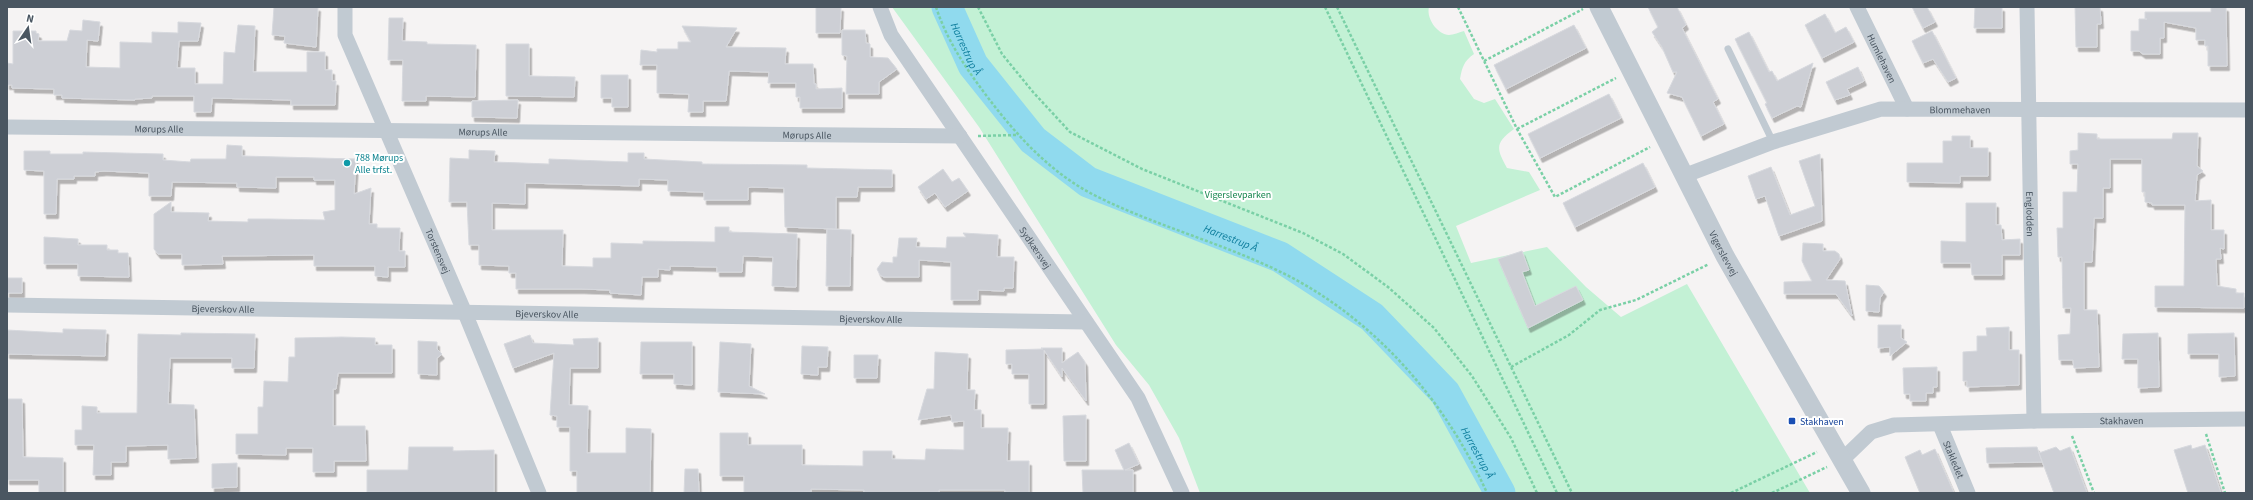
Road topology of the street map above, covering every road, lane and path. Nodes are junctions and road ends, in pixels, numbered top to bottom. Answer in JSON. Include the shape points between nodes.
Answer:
{"nodes":[{"id":1,"x":345,"y":7,"type":"edge"},
{"id":2,"x":880,"y":7,"type":"edge"},
{"id":3,"x":936,"y":7,"type":"edge"},
{"id":4,"x":978,"y":7,"type":"edge"},
{"id":5,"x":1325,"y":7,"type":"edge"},
{"id":6,"x":1337,"y":7,"type":"edge"},
{"id":7,"x":1458,"y":7,"type":"edge"},
{"id":8,"x":1588,"y":7,"type":"edge"},
{"id":9,"x":1599,"y":7,"type":"edge"},
{"id":10,"x":1857,"y":7,"type":"edge"},
{"id":11,"x":2027,"y":7,"type":"edge"},
{"id":12,"x":1728,"y":49,"type":"dead end"},
{"id":13,"x":1484,"y":61,"type":"junction"},
{"id":14,"x":1630,"y":71,"type":"junction"},
{"id":15,"x":1907,"y":109,"type":"junction"},
{"id":16,"x":2029,"y":109,"type":"junction"},
{"id":17,"x":2246,"y":110,"type":"edge"},
{"id":18,"x":7,"y":127,"type":"edge"},
{"id":19,"x":1517,"y":129,"type":"junction"},
{"id":20,"x":387,"y":130,"type":"junction"},
{"id":21,"x":960,"y":136,"type":"junction"},
{"id":22,"x":1018,"y":136,"type":"junction"},
{"id":23,"x":1666,"y":139,"type":"junction"},
{"id":24,"x":1773,"y":142,"type":"junction"},
{"id":25,"x":1686,"y":175,"type":"junction"},
{"id":26,"x":1725,"y":256,"type":"junction"},
{"id":27,"x":7,"y":305,"type":"edge"},
{"id":28,"x":465,"y":313,"type":"junction"},
{"id":29,"x":1086,"y":322,"type":"junction"},
{"id":30,"x":1511,"y":367,"type":"junction"},
{"id":31,"x":2201,"y":419,"type":"junction"},
{"id":32,"x":2246,"y":419,"type":"edge"},
{"id":33,"x":2066,"y":420,"type":"junction"},
{"id":34,"x":2034,"y":421,"type":"junction"},
{"id":35,"x":1940,"y":425,"type":"junction"},
{"id":36,"x":1838,"y":453,"type":"junction"},
{"id":37,"x":539,"y":493,"type":"edge"},
{"id":38,"x":1182,"y":493,"type":"edge"},
{"id":39,"x":1486,"y":493,"type":"edge"},
{"id":40,"x":1537,"y":493,"type":"edge"},
{"id":41,"x":1557,"y":493,"type":"edge"},
{"id":42,"x":1572,"y":493,"type":"edge"},
{"id":43,"x":1731,"y":493,"type":"edge"},
{"id":44,"x":1772,"y":493,"type":"edge"},
{"id":45,"x":1860,"y":493,"type":"edge"},
{"id":46,"x":1968,"y":493,"type":"edge"},
{"id":47,"x":2094,"y":493,"type":"edge"},
{"id":48,"x":2225,"y":493,"type":"edge"}],
"edges":[{"from":1,"to":20,"type":"street","name":"Torstensvej","via":[[345,35]]},
{"from":2,"to":21,"type":"street","name":"Sydkærsvej","via":[[891,35]]},
{"from":3,"to":22,"type":"path","via":[[950,42],[970,74]]},
{"from":4,"to":40,"type":"path","via":[[1002,54],[1070,132],[1142,168],[1304,233],[1343,254],[1388,287],[1434,328],[1472,376],[1511,438]]},
{"from":5,"to":41,"type":"path"},
{"from":6,"to":30,"type":"path"},
{"from":7,"to":13,"type":"path"},
{"from":8,"to":13,"type":"path"},
{"from":9,"to":14,"type":"street","name":"Vigerslevvej"},
{"from":10,"to":15,"type":"street","name":"Humlehaven"},
{"from":11,"to":16,"type":"street","name":"Englodden"},
{"from":12,"to":24,"type":"lane"},
{"from":13,"to":19,"type":"path"},
{"from":14,"to":19,"type":"path"},
{"from":14,"to":23,"type":"street","name":"Vigerslevvej"},
{"from":15,"to":16,"type":"street","name":"Blommehaven"},
{"from":15,"to":24,"type":"street","name":"Blommehaven","via":[[1881,109]]},
{"from":16,"to":17,"type":"street","name":"Blommehaven"},
{"from":16,"to":34,"type":"street","name":"Englodden"},
{"from":18,"to":20,"type":"street","name":"Mørups Alle"},
{"from":19,"to":23,"type":"path","via":[[1555,197]]},
{"from":20,"to":21,"type":"street","name":"Mørups Alle"},
{"from":20,"to":28,"type":"street","name":"Torstensvej"},
{"from":21,"to":22,"type":"path"},
{"from":21,"to":29,"type":"street","name":"Sydkærsvej"},
{"from":22,"to":39,"type":"path","via":[[1033,151],[1095,196],[1256,261],[1331,301],[1410,370],[1459,440],[1475,467]]},
{"from":23,"to":25,"type":"street","name":"Vigerslevvej"},
{"from":24,"to":25,"type":"street","name":"Blommehaven"},
{"from":25,"to":26,"type":"street","name":"Vigerslevvej"},
{"from":26,"to":30,"type":"path","via":[[1636,300],[1600,310],[1569,336]]},
{"from":26,"to":36,"type":"street","name":"Vigerslevvej"},
{"from":27,"to":28,"type":"street","name":"Bjeverskov Alle"},
{"from":28,"to":29,"type":"street","name":"Bjeverskov Alle"},
{"from":28,"to":37,"type":"street","name":"Torstensvej"},
{"from":29,"to":38,"type":"street","name":"Sydkærsvej","via":[[1138,398]]},
{"from":30,"to":42,"type":"path"},
{"from":31,"to":32,"type":"street","name":"Stakhaven"},
{"from":31,"to":33,"type":"street","name":"Stakhaven"},
{"from":31,"to":48,"type":"path"},
{"from":33,"to":34,"type":"street","name":"Stakhaven"},
{"from":33,"to":47,"type":"path"},
{"from":34,"to":35,"type":"street","name":"Stakhaven"},
{"from":35,"to":36,"type":"street","name":"Stakhaven","via":[[1894,426],[1871,432]]},
{"from":35,"to":46,"type":"street","name":"Stakledet"},
{"from":36,"to":43,"type":"path"},
{"from":36,"to":44,"type":"path"},
{"from":36,"to":45,"type":"street","name":"Vigerslevvej"}]}
